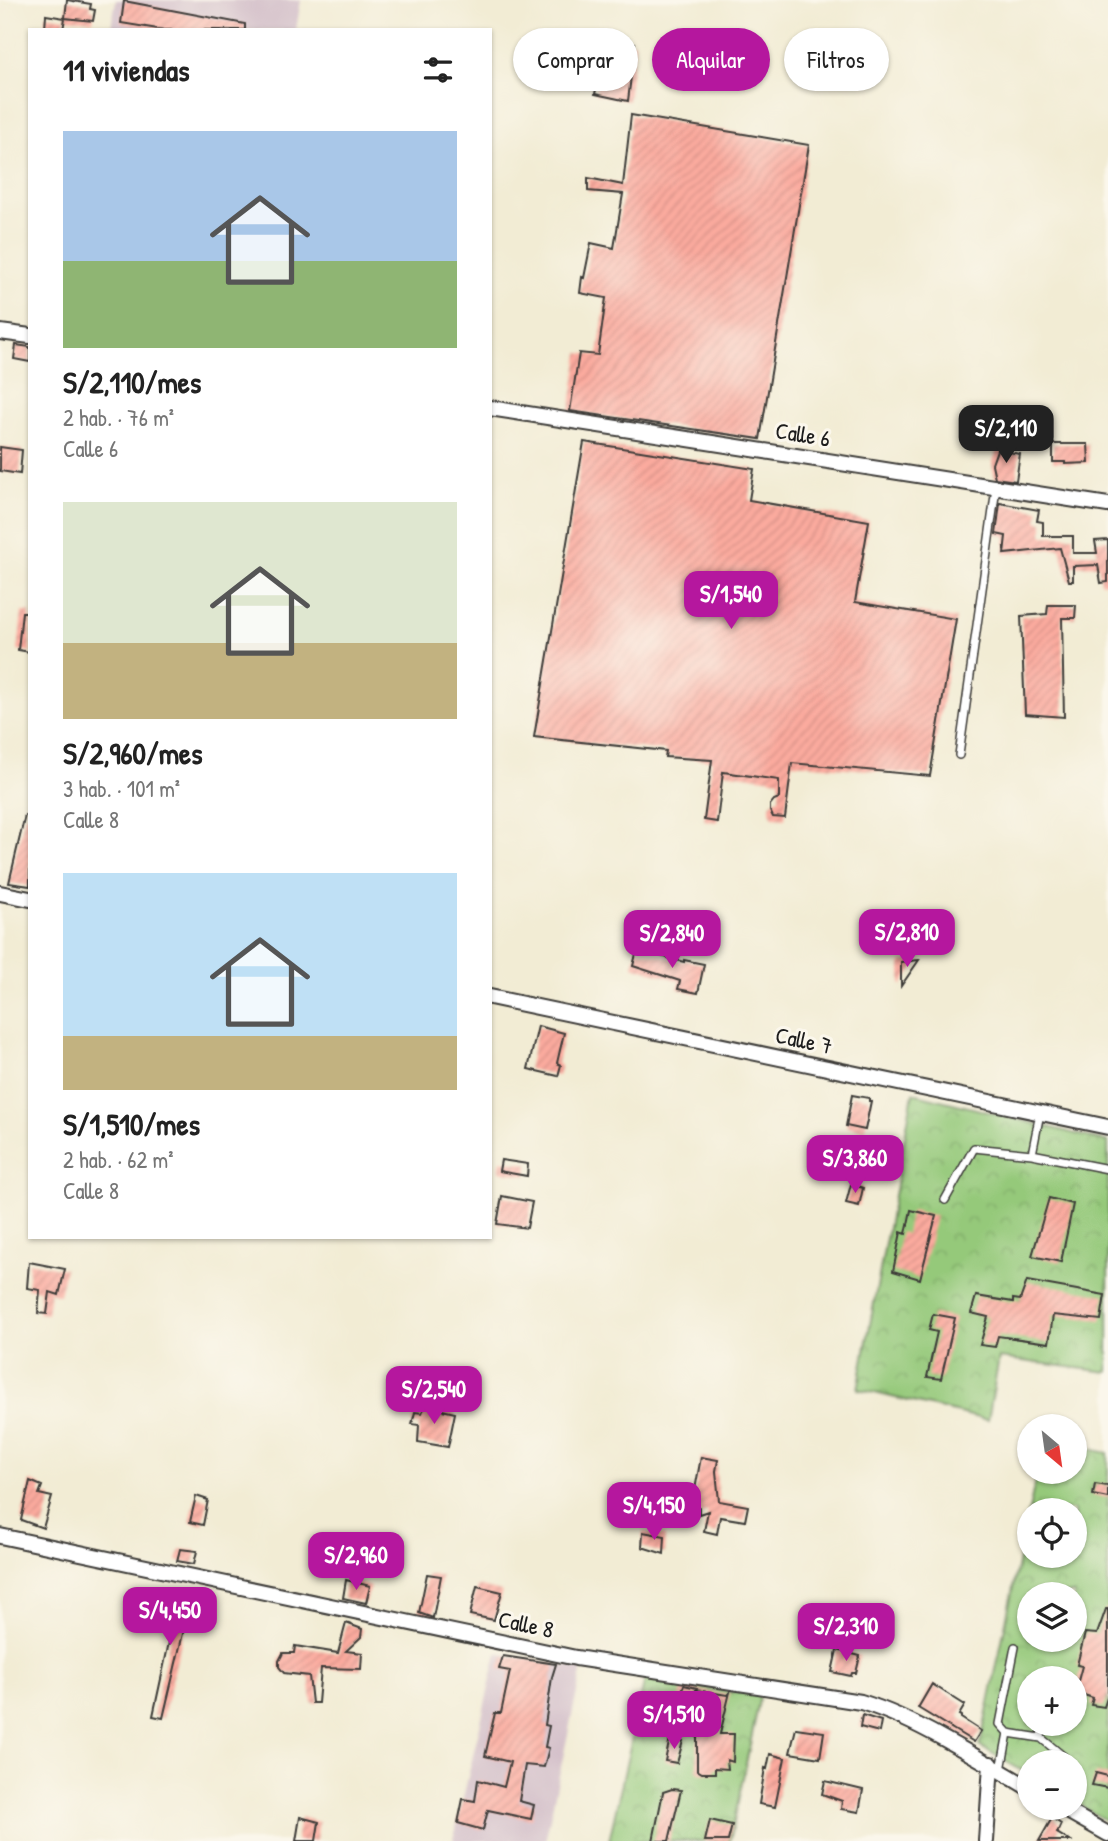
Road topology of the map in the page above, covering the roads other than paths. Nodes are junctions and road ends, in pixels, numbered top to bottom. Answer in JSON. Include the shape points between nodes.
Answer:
{"nodes":[{"id":1,"x":0,"y":332,"type":"edge"},
{"id":2,"x":28,"y":336,"type":"edge"},
{"id":3,"x":492,"y":408,"type":"edge"},
{"id":4,"x":996,"y":487,"type":"junction"},
{"id":5,"x":1108,"y":505,"type":"edge"},
{"id":6,"x":959,"y":755,"type":"dead end"},
{"id":7,"x":0,"y":892,"type":"edge"},
{"id":8,"x":28,"y":899,"type":"edge"},
{"id":9,"x":492,"y":997,"type":"edge"},
{"id":10,"x":1040,"y":1113,"type":"junction"},
{"id":11,"x":1108,"y":1127,"type":"edge"},
{"id":12,"x":1032,"y":1154,"type":"junction"},
{"id":13,"x":1108,"y":1169,"type":"edge"},
{"id":14,"x":945,"y":1200,"type":"dead end"},
{"id":15,"x":0,"y":1536,"type":"edge"},
{"id":16,"x":1015,"y":1647,"type":"dead end"},
{"id":17,"x":1009,"y":1732,"type":"junction"},
{"id":18,"x":1041,"y":1738,"type":"joint"},
{"id":19,"x":1056,"y":1750,"type":"edge"},
{"id":20,"x":996,"y":1767,"type":"junction"},
{"id":21,"x":1017,"y":1780,"type":"edge"},
{"id":22,"x":1083,"y":1820,"type":"edge"},
{"id":23,"x":1108,"y":1834,"type":"edge"},
{"id":24,"x":986,"y":1841,"type":"edge"}],
"edges":[{"from":1,"to":2,"type":"street"},
{"from":3,"to":4,"type":"street","name":"Calle 6"},
{"from":4,"to":5,"type":"street","name":"Calle 6"},
{"from":4,"to":6,"type":"lane"},
{"from":7,"to":8,"type":"street"},
{"from":9,"to":10,"type":"street","name":"Calle 7"},
{"from":10,"to":11,"type":"street","name":"Calle 7"},
{"from":10,"to":12,"type":"lane"},
{"from":12,"to":13,"type":"lane"},
{"from":12,"to":14,"type":"lane","via":[[974,1148]]},
{"from":15,"to":20,"type":"street","name":"Calle 8","via":[[576,1658],[861,1702],[901,1716]]},
{"from":16,"to":17,"type":"lane","via":[[1000,1724]]},
{"from":17,"to":18,"type":"lane"},
{"from":17,"to":20,"type":"lane"},
{"from":18,"to":19,"type":"lane"},
{"from":20,"to":21,"type":"street","name":"Calle 8"},
{"from":20,"to":24,"type":"street"},
{"from":22,"to":23,"type":"street"}]}
